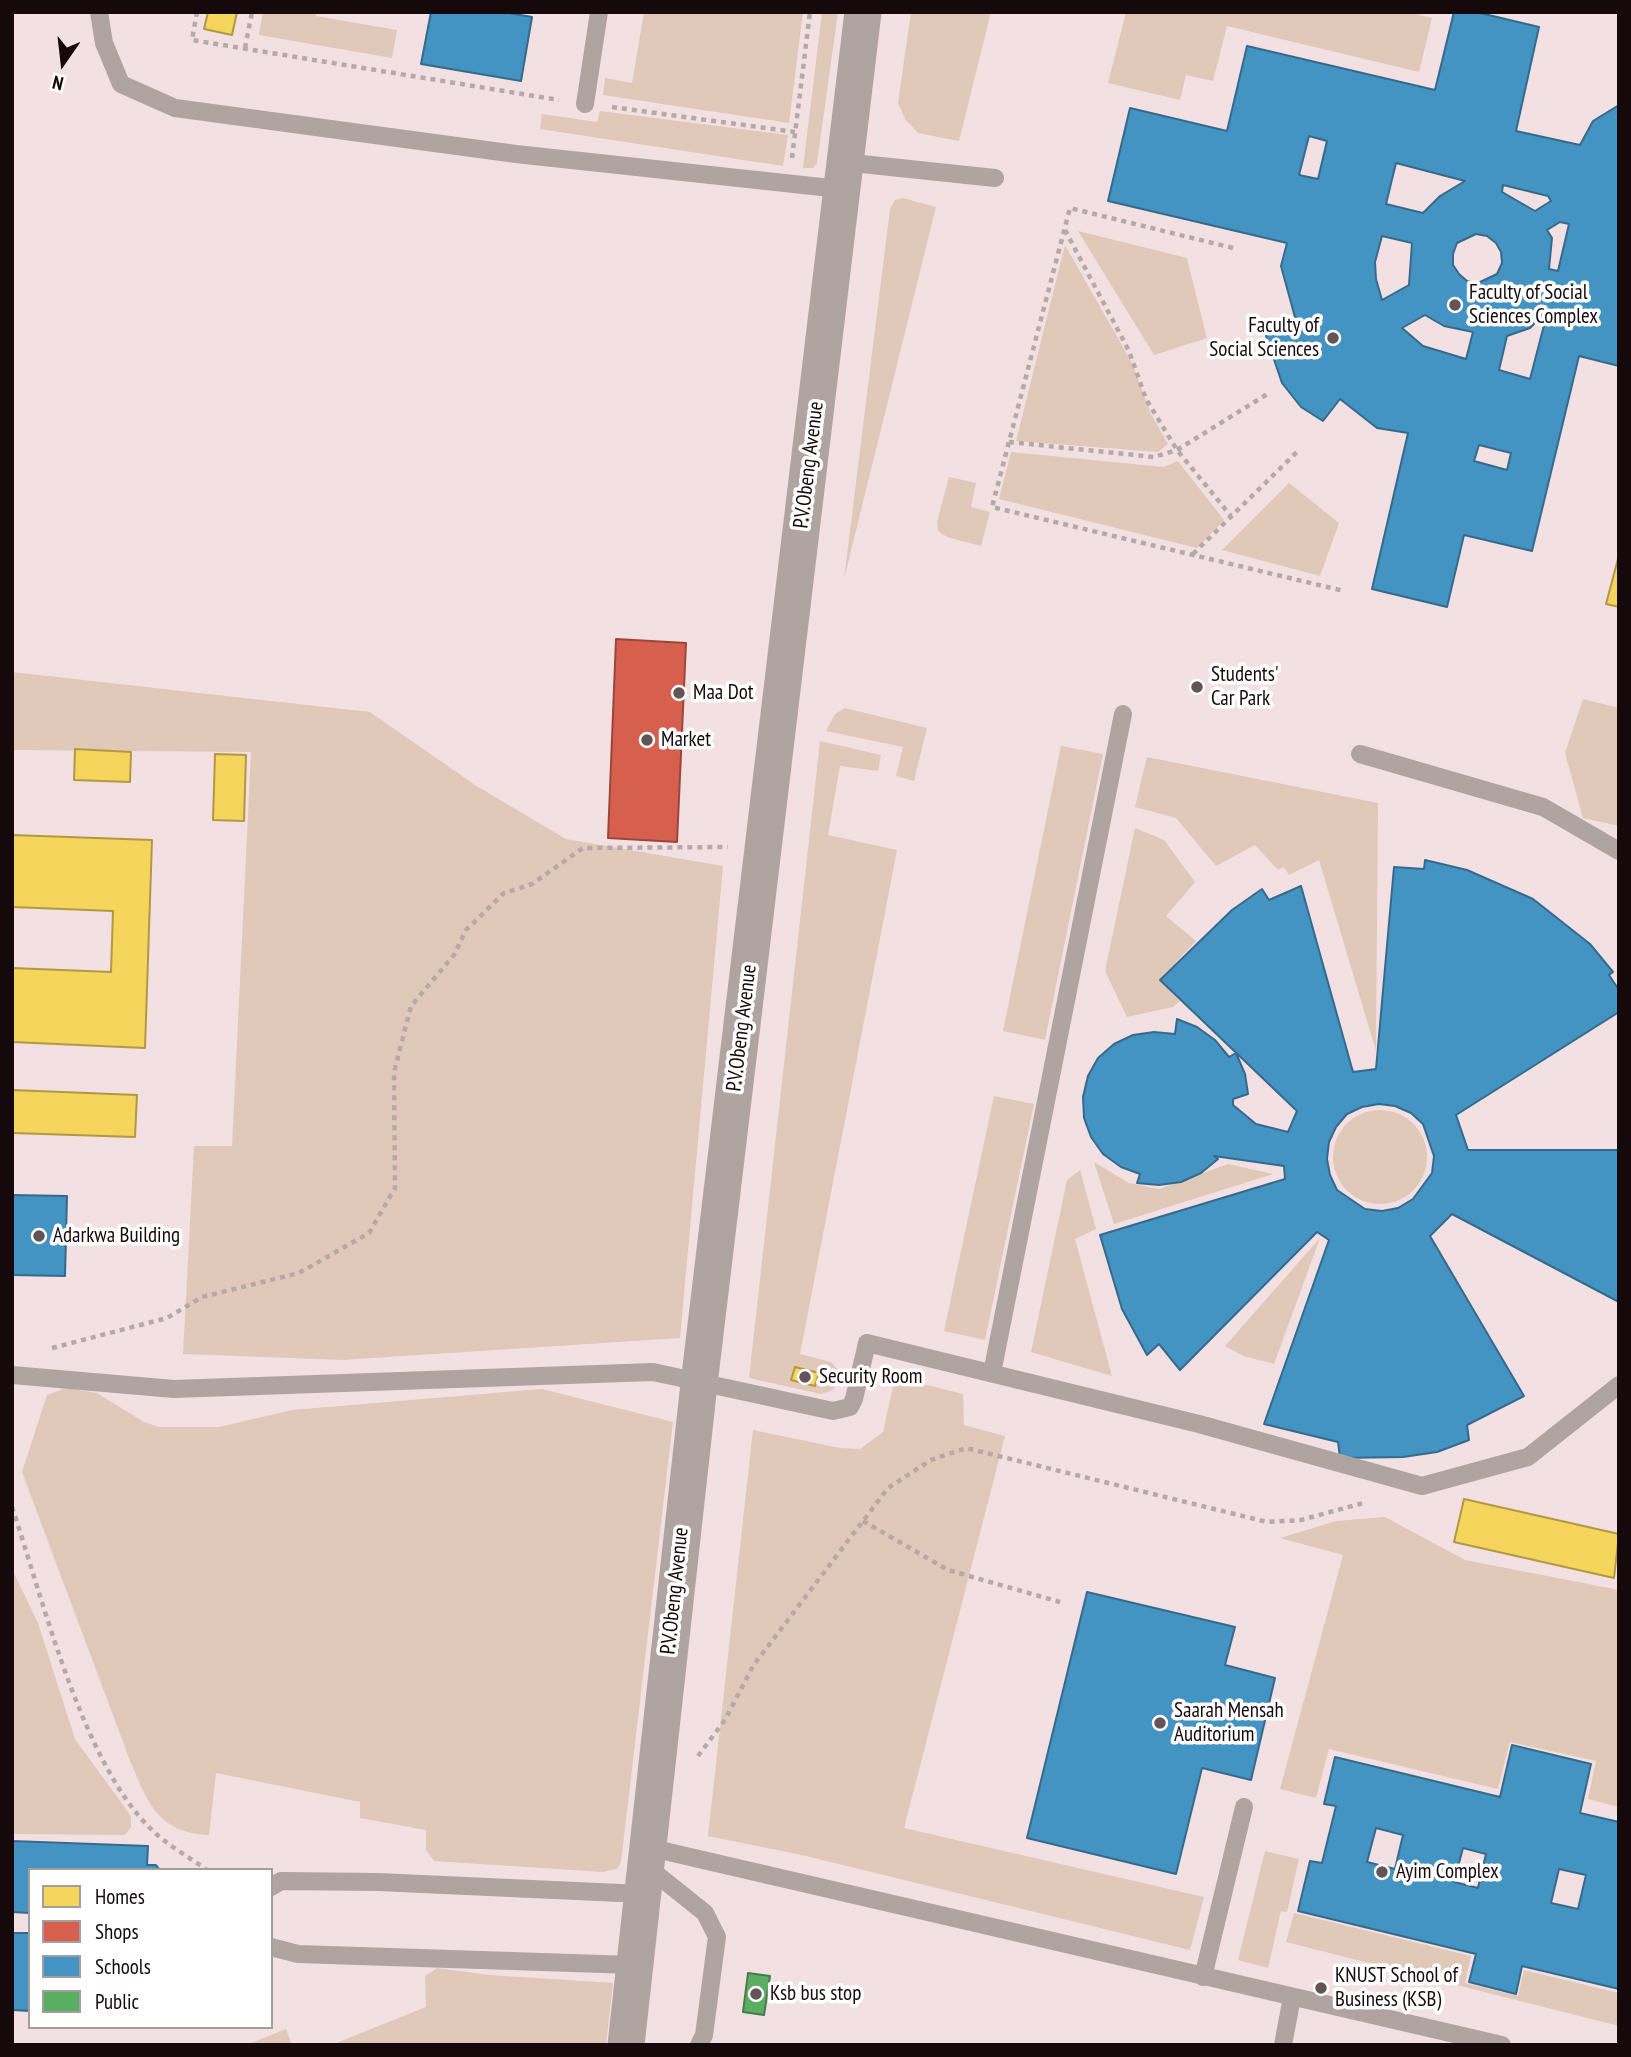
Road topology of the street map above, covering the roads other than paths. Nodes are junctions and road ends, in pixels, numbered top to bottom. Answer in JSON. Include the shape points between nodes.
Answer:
{"nodes":[{"id":1,"x":99,"y":12,"type":"edge"},
{"id":2,"x":599,"y":12,"type":"edge"},
{"id":3,"x":863,"y":12,"type":"edge"},
{"id":4,"x":584,"y":104,"type":"road end"},
{"id":5,"x":842,"y":176,"type":"junction"},
{"id":6,"x":995,"y":178,"type":"dead end"},
{"id":7,"x":1124,"y":714,"type":"dead end"},
{"id":8,"x":1360,"y":754,"type":"dead end"},
{"id":9,"x":1619,"y":850,"type":"edge"},
{"id":10,"x":992,"y":1373,"type":"junction"},
{"id":11,"x":12,"y":1375,"type":"edge"},
{"id":12,"x":699,"y":1384,"type":"junction"},
{"id":13,"x":1619,"y":1385,"type":"edge"},
{"id":14,"x":1244,"y":1807,"type":"dead end"},
{"id":15,"x":644,"y":1869,"type":"junction"},
{"id":16,"x":273,"y":1886,"type":"edge"},
{"id":17,"x":273,"y":1948,"type":"edge"},
{"id":18,"x":633,"y":1965,"type":"junction"},
{"id":19,"x":1203,"y":1977,"type":"junction"},
{"id":20,"x":1292,"y":1997,"type":"junction"},
{"id":21,"x":626,"y":2045,"type":"edge"},
{"id":22,"x":699,"y":2045,"type":"edge"},
{"id":23,"x":1283,"y":2045,"type":"edge"},
{"id":24,"x":1502,"y":2045,"type":"edge"}],
"edges":[{"from":1,"to":5,"type":"lane","via":[[104,43],[121,85],[175,108],[516,155],[789,184]]},
{"from":2,"to":4,"type":"lane"},
{"from":3,"to":5,"type":"street","name":"P.V.Obeng Avenue"},
{"from":5,"to":6,"type":"lane"},
{"from":5,"to":12,"type":"street","name":"P.V.Obeng Avenue"},
{"from":7,"to":10,"type":"lane"},
{"from":8,"to":9,"type":"lane","via":[[1542,807]]},
{"from":10,"to":12,"type":"lane","via":[[867,1343],[854,1399],[844,1410]]},
{"from":10,"to":13,"type":"lane","via":[[1422,1486],[1528,1457]]},
{"from":11,"to":12,"type":"lane","via":[[174,1389],[653,1371]]},
{"from":12,"to":15,"type":"street","name":"P.V.Obeng Avenue"},
{"from":14,"to":19,"type":"lane"},
{"from":15,"to":16,"type":"lane","via":[[378,1882],[281,1881]]},
{"from":15,"to":18,"type":"street","name":"P.V.Obeng Avenue"},
{"from":15,"to":19,"type":"lane"},
{"from":15,"to":22,"type":"lane","via":[[705,1913],[717,1937]]},
{"from":17,"to":18,"type":"lane","via":[[298,1954]]},
{"from":18,"to":21,"type":"street","name":"P.V.Obeng Avenue"},
{"from":19,"to":20,"type":"lane"},
{"from":20,"to":23,"type":"lane"},
{"from":20,"to":24,"type":"lane"}]}
